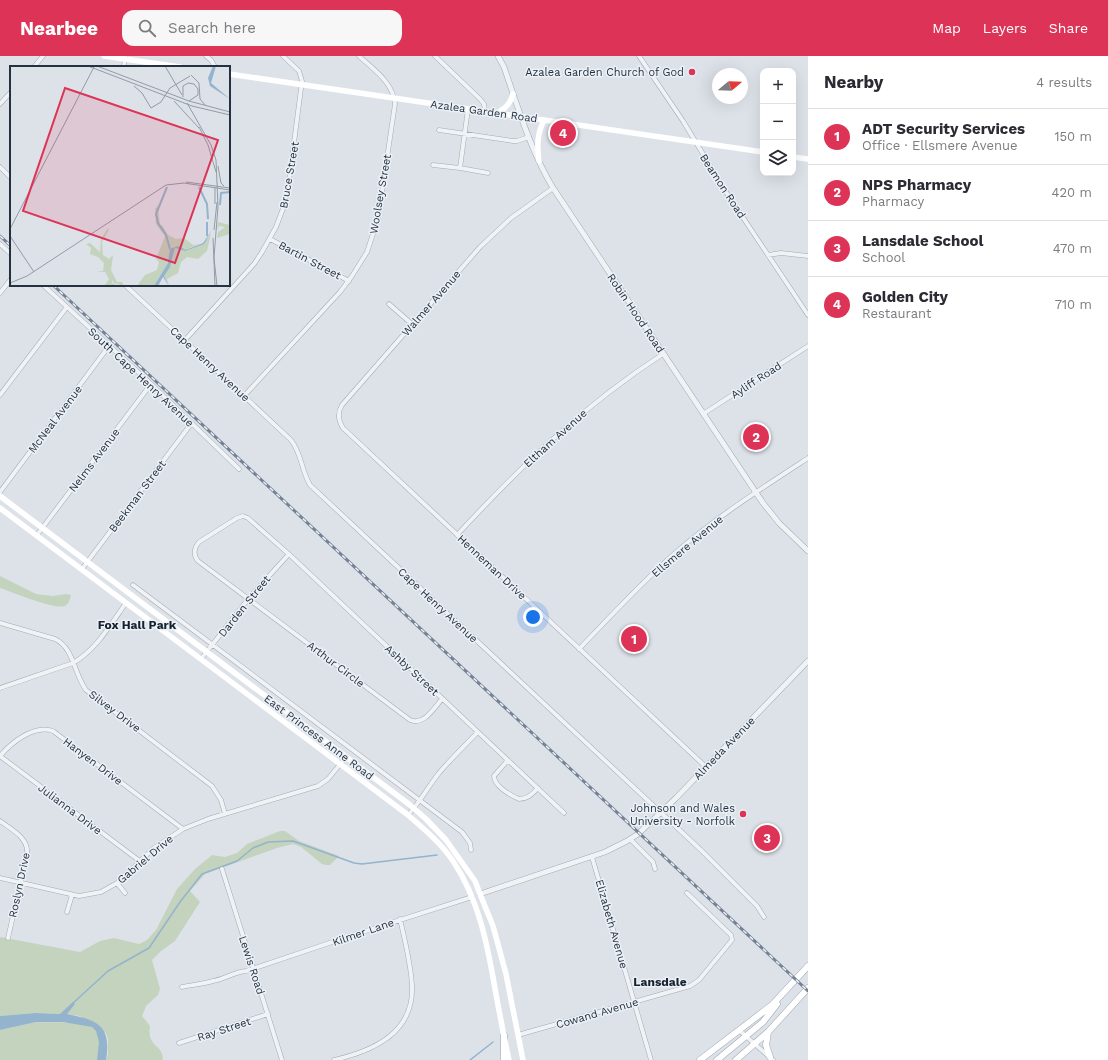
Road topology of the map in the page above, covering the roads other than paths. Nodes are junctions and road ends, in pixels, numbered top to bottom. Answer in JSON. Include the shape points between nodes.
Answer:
{"nodes":[{"id":1,"x":43,"y":56,"type":"edge"},
{"id":2,"x":104,"y":56,"type":"edge"},
{"id":3,"x":206,"y":56,"type":"edge"},
{"id":4,"x":282,"y":56,"type":"edge"},
{"id":5,"x":359,"y":56,"type":"edge"},
{"id":6,"x":435,"y":56,"type":"edge"},
{"id":7,"x":498,"y":56,"type":"edge"},
{"id":8,"x":639,"y":56,"type":"edge"},
{"id":9,"x":125,"y":58,"type":"edge"},
{"id":10,"x":35,"y":66,"type":"edge"},
{"id":11,"x":174,"y":66,"type":"edge"},
{"id":12,"x":214,"y":66,"type":"edge"},
{"id":13,"x":230,"y":74,"type":"edge"},
{"id":14,"x":302,"y":85,"type":"junction"},
{"id":15,"x":10,"y":93,"type":"edge"},
{"id":16,"x":513,"y":94,"type":"junction"},
{"id":17,"x":394,"y":98,"type":"junction"},
{"id":18,"x":0,"y":104,"type":"edge"},
{"id":19,"x":468,"y":109,"type":"junction"},
{"id":20,"x":485,"y":112,"type":"junction"},
{"id":21,"x":497,"y":113,"type":"junction"},
{"id":22,"x":522,"y":117,"type":"junction"},
{"id":23,"x":544,"y":120,"type":"junction"},
{"id":24,"x":439,"y":130,"type":"dead end"},
{"id":25,"x":464,"y":134,"type":"junction"},
{"id":26,"x":529,"y":137,"type":"junction"},
{"id":27,"x":696,"y":142,"type":"junction"},
{"id":28,"x":760,"y":152,"type":"edge"},
{"id":29,"x":796,"y":157,"type":"edge"},
{"id":30,"x":808,"y":159,"type":"edge"},
{"id":31,"x":539,"y":161,"type":"junction"},
{"id":32,"x":433,"y":165,"type":"dead end"},
{"id":33,"x":0,"y":167,"type":"edge"},
{"id":34,"x":460,"y":168,"type":"junction"},
{"id":35,"x":488,"y":173,"type":"dead end"},
{"id":36,"x":10,"y":177,"type":"edge"},
{"id":37,"x":553,"y":188,"type":"junction"},
{"id":38,"x":270,"y":239,"type":"junction"},
{"id":39,"x":0,"y":244,"type":"edge"},
{"id":40,"x":10,"y":253,"type":"edge"},
{"id":41,"x":768,"y":254,"type":"junction"},
{"id":42,"x":808,"y":256,"type":"edge"},
{"id":43,"x":10,"y":280,"type":"edge"},
{"id":44,"x":349,"y":281,"type":"junction"},
{"id":45,"x":45,"y":286,"type":"edge"},
{"id":46,"x":126,"y":286,"type":"edge"},
{"id":47,"x":0,"y":293,"type":"edge"},
{"id":48,"x":390,"y":304,"type":"dead end"},
{"id":49,"x":67,"y":307,"type":"junction"},
{"id":50,"x":808,"y":314,"type":"edge"},
{"id":51,"x":413,"y":325,"type":"junction"},
{"id":52,"x":185,"y":340,"type":"junction"},
{"id":53,"x":109,"y":346,"type":"junction"},
{"id":54,"x":808,"y":346,"type":"edge"},
{"id":55,"x":663,"y":354,"type":"junction"},
{"id":56,"x":151,"y":384,"type":"junction"},
{"id":57,"x":0,"y":395,"type":"edge"},
{"id":58,"x":244,"y":396,"type":"junction"},
{"id":59,"x":703,"y":414,"type":"junction"},
{"id":60,"x":191,"y":424,"type":"junction"},
{"id":61,"x":349,"y":434,"type":"joint"},
{"id":62,"x":808,"y":458,"type":"edge"},
{"id":63,"x":239,"y":468,"type":"dead end"},
{"id":64,"x":0,"y":492,"type":"edge"},
{"id":65,"x":756,"y":493,"type":"junction"},
{"id":66,"x":0,"y":496,"type":"edge"},
{"id":67,"x":0,"y":508,"type":"edge"},
{"id":68,"x":42,"y":528,"type":"junction"},
{"id":69,"x":36,"y":535,"type":"junction"},
{"id":70,"x":457,"y":535,"type":"junction"},
{"id":71,"x":808,"y":551,"type":"edge"},
{"id":72,"x":289,"y":554,"type":"junction"},
{"id":73,"x":87,"y":562,"type":"junction"},
{"id":74,"x":82,"y":569,"type":"junction"},
{"id":75,"x":228,"y":583,"type":"joint"},
{"id":76,"x":133,"y":585,"type":"dead end"},
{"id":77,"x":248,"y":598,"type":"junction"},
{"id":78,"x":126,"y":603,"type":"junction"},
{"id":79,"x":0,"y":623,"type":"edge"},
{"id":80,"x":212,"y":645,"type":"junction"},
{"id":81,"x":579,"y":649,"type":"junction"},
{"id":82,"x":207,"y":652,"type":"junction"},
{"id":83,"x":201,"y":660,"type":"junction"},
{"id":84,"x":808,"y":661,"type":"edge"},
{"id":85,"x":73,"y":663,"type":"junction"},
{"id":86,"x":0,"y":688,"type":"edge"},
{"id":87,"x":442,"y":699,"type":"junction"},
{"id":88,"x":478,"y":732,"type":"junction"},
{"id":89,"x":0,"y":756,"type":"edge"},
{"id":90,"x":346,"y":757,"type":"junction"},
{"id":91,"x":508,"y":760,"type":"junction"},
{"id":92,"x":340,"y":764,"type":"junction"},
{"id":93,"x":706,"y":767,"type":"junction"},
{"id":94,"x":538,"y":788,"type":"junction"},
{"id":95,"x":420,"y":800,"type":"junction"},
{"id":96,"x":414,"y":808,"type":"junction"},
{"id":97,"x":564,"y":812,"type":"dead end"},
{"id":98,"x":660,"y":812,"type":"junction"},
{"id":99,"x":225,"y":814,"type":"junction"},
{"id":100,"x":408,"y":815,"type":"junction"},
{"id":101,"x":0,"y":821,"type":"edge"},
{"id":102,"x":183,"y":829,"type":"junction"},
{"id":103,"x":638,"y":834,"type":"joint"},
{"id":104,"x":630,"y":839,"type":"junction"},
{"id":105,"x":471,"y":850,"type":"dead end"},
{"id":106,"x":592,"y":857,"type":"junction"},
{"id":107,"x":140,"y":862,"type":"junction"},
{"id":108,"x":222,"y":869,"type":"dead end"},
{"id":109,"x":655,"y":869,"type":"dead end"},
{"id":110,"x":0,"y":878,"type":"edge"},
{"id":111,"x":20,"y":883,"type":"junction"},
{"id":112,"x":117,"y":883,"type":"junction"},
{"id":113,"x":125,"y":893,"type":"dead end"},
{"id":114,"x":687,"y":893,"type":"dead end"},
{"id":115,"x":72,"y":895,"type":"junction"},
{"id":116,"x":476,"y":895,"type":"junction"},
{"id":117,"x":67,"y":912,"type":"dead end"},
{"id":118,"x":764,"y":917,"type":"dead end"},
{"id":119,"x":400,"y":920,"type":"junction"},
{"id":120,"x":8,"y":938,"type":"dead end"},
{"id":121,"x":808,"y":966,"type":"edge"},
{"id":122,"x":254,"y":968,"type":"junction"},
{"id":123,"x":182,"y":987,"type":"dead end"},
{"id":124,"x":808,"y":988,"type":"edge"},
{"id":125,"x":783,"y":994,"type":"junction"},
{"id":126,"x":634,"y":1002,"type":"junction"},
{"id":127,"x":268,"y":1014,"type":"junction"},
{"id":128,"x":740,"y":1030,"type":"junction"},
{"id":129,"x":768,"y":1031,"type":"junction"},
{"id":130,"x":504,"y":1035,"type":"junction"},
{"id":131,"x":518,"y":1035,"type":"junction"},
{"id":132,"x":747,"y":1036,"type":"junction"},
{"id":133,"x":179,"y":1043,"type":"dead end"},
{"id":134,"x":755,"y":1044,"type":"junction"},
{"id":135,"x":772,"y":1058,"type":"edge"},
{"id":136,"x":282,"y":1060,"type":"edge"},
{"id":137,"x":334,"y":1060,"type":"edge"},
{"id":138,"x":504,"y":1060,"type":"edge"},
{"id":139,"x":509,"y":1060,"type":"edge"},
{"id":140,"x":523,"y":1060,"type":"edge"},
{"id":141,"x":650,"y":1060,"type":"edge"},
{"id":142,"x":700,"y":1060,"type":"edge"},
{"id":143,"x":717,"y":1060,"type":"edge"},
{"id":144,"x":736,"y":1060,"type":"edge"}],
"edges":[{"from":1,"to":10,"type":"street"},
{"from":2,"to":9,"type":"main road"},
{"from":3,"to":12,"type":"street"},
{"from":4,"to":14,"type":"street","name":"Bruce Street","via":[[299,71]]},
{"from":5,"to":17,"type":"street","via":[[386,82]]},
{"from":6,"to":20,"type":"street","via":[[480,99]]},
{"from":7,"to":16,"type":"street","name":"Robin Hood Road"},
{"from":8,"to":27,"type":"street","name":"Beamon Road"},
{"from":9,"to":11,"type":"main road"},
{"from":13,"to":14,"type":"main road","name":"Azalea Garden Road"},
{"from":14,"to":17,"type":"main road","name":"Azalea Garden Road"},
{"from":14,"to":38,"type":"street","name":"Bruce Street","via":[[287,195]]},
{"from":15,"to":18,"type":"street"},
{"from":16,"to":21,"type":"main road","via":[[510,104]]},
{"from":16,"to":22,"type":"street","name":"Robin Hood Road"},
{"from":17,"to":19,"type":"main road","name":"Azalea Garden Road"},
{"from":17,"to":44,"type":"street","name":"Woolsey Street","via":[[378,219],[366,252]]},
{"from":19,"to":20,"type":"main road","name":"Azalea Garden Road"},
{"from":19,"to":25,"type":"street"},
{"from":20,"to":21,"type":"main road","name":"Azalea Garden Road"},
{"from":21,"to":22,"type":"main road","name":"Azalea Garden Road"},
{"from":22,"to":23,"type":"main road","name":"Azalea Garden Road"},
{"from":22,"to":26,"type":"street","name":"Robin Hood Road"},
{"from":23,"to":27,"type":"main road","name":"Azalea Garden Road"},
{"from":23,"to":31,"type":"main road","via":[[537,142]]},
{"from":24,"to":25,"type":"street"},
{"from":25,"to":26,"type":"street","via":[[513,141]]},
{"from":25,"to":34,"type":"street"},
{"from":26,"to":31,"type":"street","name":"Robin Hood Road"},
{"from":27,"to":28,"type":"main road","name":"Azalea Garden Road"},
{"from":27,"to":41,"type":"street","name":"Beamon Road"},
{"from":29,"to":30,"type":"main road"},
{"from":31,"to":37,"type":"street","name":"Robin Hood Road"},
{"from":32,"to":34,"type":"street"},
{"from":33,"to":36,"type":"street"},
{"from":34,"to":35,"type":"street"},
{"from":37,"to":51,"type":"street","name":"Walmer Avenue","via":[[495,232]]},
{"from":37,"to":55,"type":"street","name":"Robin Hood Road"},
{"from":38,"to":44,"type":"street","name":"Bartin Street"},
{"from":38,"to":52,"type":"street","name":"Bruce Street","via":[[245,275]]},
{"from":39,"to":40,"type":"street"},
{"from":41,"to":42,"type":"street","via":[[781,252]]},
{"from":41,"to":50,"type":"street","name":"Beamon Road"},
{"from":43,"to":47,"type":"street"},
{"from":44,"to":58,"type":"street","name":"Woolsey Street"},
{"from":45,"to":49,"type":"street","name":"South Cape Henry Avenue"},
{"from":46,"to":52,"type":"street","name":"Cape Henry Avenue"},
{"from":48,"to":51,"type":"street"},
{"from":49,"to":53,"type":"street","name":"South Cape Henry Avenue"},
{"from":49,"to":57,"type":"street"},
{"from":51,"to":61,"type":"street","name":"Walmer Avenue","via":[[342,405],[339,420]]},
{"from":52,"to":58,"type":"street","name":"Cape Henry Avenue"},
{"from":53,"to":56,"type":"street","name":"South Cape Henry Avenue"},
{"from":53,"to":64,"type":"street","name":"McNeal Avenue"},
{"from":54,"to":59,"type":"street","name":"Ayliff Road"},
{"from":55,"to":59,"type":"street","name":"Robin Hood Road"},
{"from":55,"to":70,"type":"street","name":"Eltham Avenue","via":[[607,393],[544,446]]},
{"from":56,"to":60,"type":"street","name":"South Cape Henry Avenue"},
{"from":56,"to":68,"type":"street","name":"Nelms Avenue"},
{"from":58,"to":98,"type":"street","name":"Cape Henry Avenue","via":[[295,445],[310,485]]},
{"from":59,"to":65,"type":"street","name":"Robin Hood Road"},
{"from":60,"to":63,"type":"street","name":"South Cape Henry Avenue"},
{"from":60,"to":73,"type":"street","name":"Beekman Street"},
{"from":61,"to":70,"type":"street","name":"Henneman Drive"},
{"from":62,"to":65,"type":"street","name":"Ellsmere Avenue"},
{"from":65,"to":71,"type":"street","name":"Robin Hood Road","via":[[779,523]]},
{"from":65,"to":81,"type":"street","name":"Ellsmere Avenue","via":[[675,553]]},
{"from":66,"to":68,"type":"main road","name":"East Princess Anne Road"},
{"from":67,"to":69,"type":"main road","name":"East Princess Anne Road"},
{"from":68,"to":69,"type":"street","name":"Nelms Avenue"},
{"from":68,"to":73,"type":"main road","name":"East Princess Anne Road"},
{"from":69,"to":74,"type":"main road","name":"East Princess Anne Road"},
{"from":70,"to":81,"type":"street","name":"Henneman Drive"},
{"from":72,"to":75,"type":"street","name":"Ashby Street","via":[[248,518],[239,517],[196,545],[195,555],[198,561]]},
{"from":72,"to":77,"type":"street","name":"Darden Street"},
{"from":72,"to":87,"type":"street","name":"Ashby Street"},
{"from":73,"to":74,"type":"street","name":"Beekman Street"},
{"from":73,"to":82,"type":"main road","name":"East Princess Anne Road"},
{"from":74,"to":78,"type":"main road","name":"East Princess Anne Road"},
{"from":75,"to":77,"type":"street","name":"Arthur Circle"},
{"from":76,"to":80,"type":"street"},
{"from":77,"to":80,"type":"street","name":"Darden Street"},
{"from":77,"to":87,"type":"street","name":"Arthur Circle","via":[[410,720],[417,722],[424,719]]},
{"from":78,"to":83,"type":"main road","name":"East Princess Anne Road"},
{"from":78,"to":85,"type":"street","via":[[92,649]]},
{"from":79,"to":85,"type":"street","name":"Silvey Drive","via":[[59,641],[67,648]]},
{"from":80,"to":82,"type":"street","name":"Darden Street"},
{"from":80,"to":95,"type":"street"},
{"from":81,"to":93,"type":"street","name":"Henneman Drive"},
{"from":82,"to":83,"type":"street","name":"Darden Street"},
{"from":82,"to":90,"type":"main road","name":"East Princess Anne Road"},
{"from":83,"to":92,"type":"main road","name":"East Princess Anne Road"},
{"from":84,"to":93,"type":"street","name":"Almeda Avenue"},
{"from":85,"to":86,"type":"street"},
{"from":85,"to":99,"type":"street","name":"Silvey Drive","via":[[82,684],[91,694],[212,786],[221,800]]},
{"from":87,"to":88,"type":"street","name":"Ashby Street"},
{"from":88,"to":91,"type":"street","name":"Ashby Street"},
{"from":88,"to":95,"type":"street","via":[[439,773]]},
{"from":89,"to":102,"type":"street","name":"Hanyen Drive","via":[[10,744],[23,736],[43,729],[53,731]]},
{"from":89,"to":107,"type":"street","name":"Julianna Drive"},
{"from":90,"to":92,"type":"street","name":"Gabriel Drive"},
{"from":90,"to":96,"type":"main road","name":"East Princess Anne Road"},
{"from":91,"to":94,"type":"street","name":"Ashby Street"},
{"from":91,"to":94,"type":"street","via":[[494,776],[497,784],[519,799],[526,798]]},
{"from":92,"to":99,"type":"street","name":"Gabriel Drive","via":[[328,779],[318,786]]},
{"from":92,"to":100,"type":"main road","name":"East Princess Anne Road"},
{"from":93,"to":98,"type":"street","name":"Almeda Avenue"},
{"from":94,"to":97,"type":"street","name":"Ashby Street"},
{"from":95,"to":96,"type":"street"},
{"from":95,"to":105,"type":"street","via":[[462,832]]},
{"from":96,"to":100,"type":"street"},
{"from":96,"to":116,"type":"main road","name":"East Princess Anne Road","via":[[446,840],[475,881]]},
{"from":98,"to":103,"type":"street","name":"Almeda Avenue"},
{"from":98,"to":118,"type":"street","name":"Cape Henry Avenue","via":[[757,906]]},
{"from":99,"to":102,"type":"street","name":"Gabriel Drive"},
{"from":100,"to":116,"type":"main road","name":"East Princess Anne Road","via":[[444,850]]},
{"from":101,"to":111,"type":"street","name":"Roslyn Drive","via":[[23,839],[27,847]]},
{"from":102,"to":107,"type":"street","name":"Gabriel Drive","via":[[165,840]]},
{"from":103,"to":104,"type":"street","name":"Kilmer Lane"},
{"from":104,"to":106,"type":"street","name":"Kilmer Lane"},
{"from":104,"to":109,"type":"street","via":[[652,862]]},
{"from":106,"to":116,"type":"street","name":"Kilmer Lane"},
{"from":106,"to":126,"type":"street","name":"Elizabeth Avenue"},
{"from":107,"to":112,"type":"street","name":"Gabriel Drive"},
{"from":108,"to":122,"type":"street","name":"Lewis Road"},
{"from":110,"to":111,"type":"street","name":"Gabriel Drive"},
{"from":111,"to":115,"type":"street","name":"Gabriel Drive"},
{"from":111,"to":120,"type":"street","name":"Roslyn Drive"},
{"from":112,"to":113,"type":"street"},
{"from":112,"to":115,"type":"street","name":"Gabriel Drive","via":[[95,894]]},
{"from":114,"to":126,"type":"street","name":"Cowand Avenue","via":[[731,935],[732,940],[695,983]]},
{"from":115,"to":117,"type":"street"},
{"from":116,"to":119,"type":"street","name":"Kilmer Lane"},
{"from":116,"to":130,"type":"main road","name":"East Princess Anne Road","via":[[477,911],[488,947]]},
{"from":116,"to":131,"type":"main road","via":[[486,907],[506,974]]},
{"from":119,"to":122,"type":"street","name":"Kilmer Lane"},
{"from":119,"to":137,"type":"street","via":[[412,985],[408,1014],[395,1032],[384,1041]]},
{"from":121,"to":125,"type":"main road"},
{"from":122,"to":123,"type":"street","name":"Kilmer Lane","via":[[214,981]]},
{"from":122,"to":127,"type":"street","name":"Lewis Road"},
{"from":124,"to":129,"type":"main road"},
{"from":125,"to":128,"type":"main road"},
{"from":125,"to":132,"type":"main road","via":[[763,1022]]},
{"from":126,"to":131,"type":"street","name":"Cowand Avenue"},
{"from":126,"to":141,"type":"street","name":"Elizabeth Avenue"},
{"from":127,"to":133,"type":"street","name":"Ray Street"},
{"from":127,"to":136,"type":"street","name":"Lewis Road"},
{"from":128,"to":132,"type":"street"},
{"from":128,"to":142,"type":"main road"},
{"from":129,"to":134,"type":"main road"},
{"from":129,"to":135,"type":"main road","via":[[766,1045]]},
{"from":130,"to":138,"type":"main road"},
{"from":130,"to":139,"type":"main road","name":"East Princess Anne Road"},
{"from":131,"to":140,"type":"main road"},
{"from":132,"to":134,"type":"street"},
{"from":132,"to":143,"type":"main road"},
{"from":134,"to":135,"type":"street"},
{"from":134,"to":144,"type":"main road"}]}
